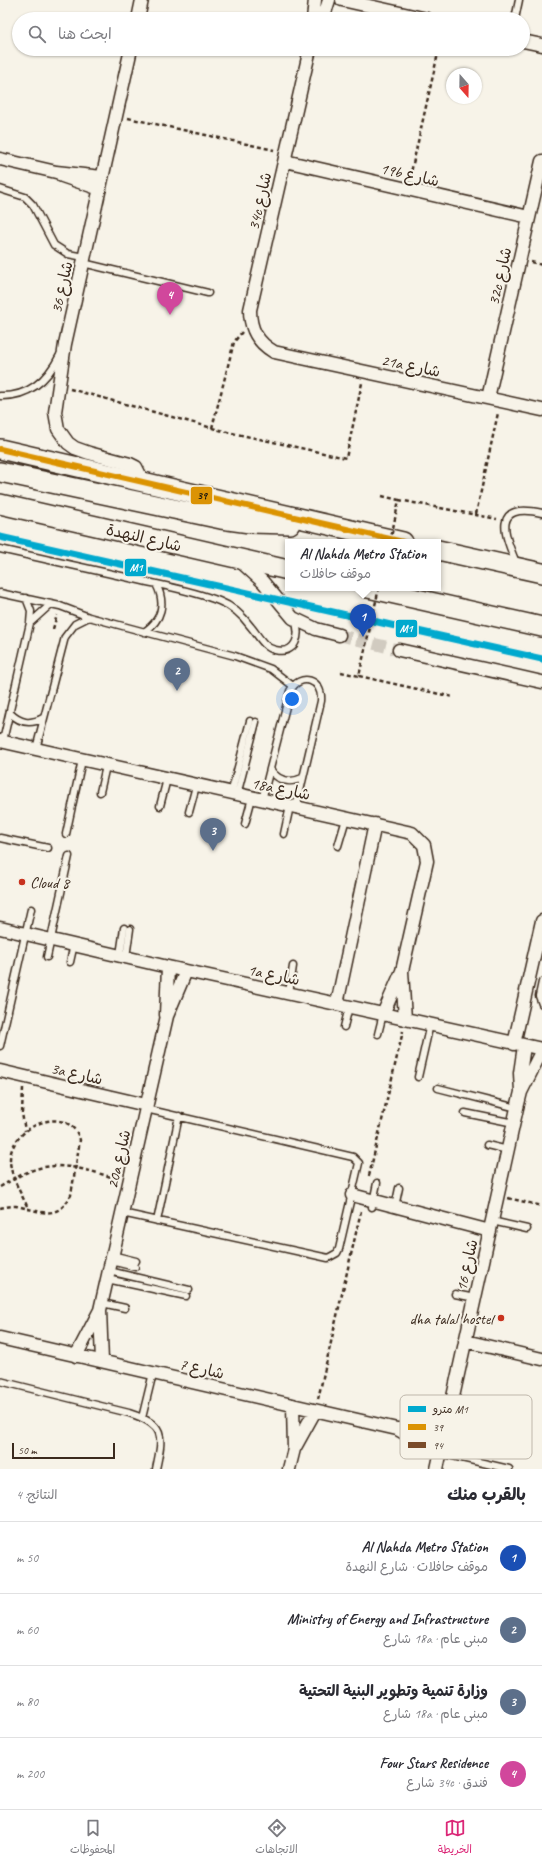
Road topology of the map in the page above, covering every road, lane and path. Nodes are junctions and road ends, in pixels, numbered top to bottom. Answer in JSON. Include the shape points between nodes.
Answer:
{"nodes":[{"id":1,"x":142,"y":0,"type":"edge"},
{"id":2,"x":315,"y":0,"type":"edge"},
{"id":3,"x":329,"y":0,"type":"edge"},
{"id":4,"x":342,"y":0,"type":"edge"},
{"id":5,"x":519,"y":0,"type":"edge"},
{"id":6,"x":139,"y":12,"type":"edge"},
{"id":7,"x":314,"y":12,"type":"edge"},
{"id":8,"x":325,"y":12,"type":"edge"},
{"id":9,"x":396,"y":12,"type":"edge"},
{"id":10,"x":516,"y":12,"type":"edge"},
{"id":11,"x":530,"y":42,"type":"edge"},
{"id":12,"x":542,"y":45,"type":"edge"},
{"id":13,"x":129,"y":56,"type":"edge"},
{"id":14,"x":308,"y":56,"type":"edge"},
{"id":15,"x":437,"y":56,"type":"edge"},
{"id":16,"x":116,"y":115,"type":"junction"},
{"id":17,"x":285,"y":157,"type":"junction"},
{"id":18,"x":0,"y":160,"type":"edge"},
{"id":19,"x":542,"y":161,"type":"edge"},
{"id":20,"x":101,"y":183,"type":"junction"},
{"id":21,"x":0,"y":189,"type":"edge"},
{"id":22,"x":407,"y":190,"type":"junction"},
{"id":23,"x":530,"y":217,"type":"junction"},
{"id":24,"x":83,"y":260,"type":"junction"},
{"id":25,"x":208,"y":293,"type":"dead end"},
{"id":26,"x":252,"y":330,"type":"junction"},
{"id":27,"x":65,"y":344,"type":"junction"},
{"id":28,"x":364,"y":371,"type":"junction"},
{"id":29,"x":64,"y":387,"type":"dead end"},
{"id":30,"x":0,"y":396,"type":"edge"},
{"id":31,"x":488,"y":398,"type":"junction"},
{"id":32,"x":500,"y":401,"type":"junction"},
{"id":33,"x":542,"y":410,"type":"edge"},
{"id":34,"x":212,"y":428,"type":"junction"},
{"id":35,"x":0,"y":449,"type":"edge"},
{"id":36,"x":0,"y":472,"type":"edge"},
{"id":37,"x":141,"y":482,"type":"junction"},
{"id":38,"x":382,"y":496,"type":"dead end"},
{"id":39,"x":399,"y":500,"type":"junction"},
{"id":40,"x":0,"y":504,"type":"edge"},
{"id":41,"x":542,"y":513,"type":"edge"},
{"id":42,"x":476,"y":514,"type":"junction"},
{"id":43,"x":506,"y":521,"type":"junction"},
{"id":44,"x":321,"y":524,"type":"junction"},
{"id":45,"x":389,"y":539,"type":"edge"},
{"id":46,"x":391,"y":539,"type":"edge"},
{"id":47,"x":0,"y":549,"type":"edge"},
{"id":48,"x":441,"y":551,"type":"edge"},
{"id":49,"x":237,"y":558,"type":"junction"},
{"id":50,"x":518,"y":568,"type":"junction"},
{"id":51,"x":285,"y":569,"type":"edge"},
{"id":52,"x":542,"y":573,"type":"edge"},
{"id":53,"x":156,"y":584,"type":"junction"},
{"id":54,"x":378,"y":591,"type":"edge"},
{"id":55,"x":381,"y":591,"type":"edge"},
{"id":56,"x":0,"y":593,"type":"edge"},
{"id":57,"x":26,"y":598,"type":"junction"},
{"id":58,"x":51,"y":604,"type":"junction"},
{"id":59,"x":60,"y":606,"type":"junction"},
{"id":60,"x":89,"y":617,"type":"junction"},
{"id":61,"x":293,"y":618,"type":"junction"},
{"id":62,"x":30,"y":623,"type":"junction"},
{"id":63,"x":542,"y":628,"type":"edge"},
{"id":64,"x":53,"y":629,"type":"dead end"},
{"id":65,"x":144,"y":632,"type":"junction"},
{"id":66,"x":338,"y":635,"type":"tunnel mouth"},
{"id":67,"x":399,"y":650,"type":"tunnel mouth"},
{"id":68,"x":340,"y":672,"type":"dead end"},
{"id":69,"x":359,"y":676,"type":"junction"},
{"id":70,"x":542,"y":682,"type":"edge"},
{"id":71,"x":293,"y":686,"type":"junction"},
{"id":72,"x":453,"y":697,"type":"dead end"},
{"id":73,"x":10,"y":713,"type":"junction"},
{"id":74,"x":43,"y":718,"type":"junction"},
{"id":75,"x":253,"y":721,"type":"dead end"},
{"id":76,"x":2,"y":741,"type":"edge"},
{"id":77,"x":36,"y":749,"type":"junction"},
{"id":78,"x":82,"y":760,"type":"junction"},
{"id":79,"x":106,"y":766,"type":"junction"},
{"id":80,"x":270,"y":769,"type":"junction"},
{"id":81,"x":302,"y":778,"type":"junction"},
{"id":82,"x":167,"y":779,"type":"junction"},
{"id":83,"x":196,"y":786,"type":"junction"},
{"id":84,"x":100,"y":792,"type":"dead end"},
{"id":85,"x":234,"y":794,"type":"junction"},
{"id":86,"x":257,"y":799,"type":"junction"},
{"id":87,"x":160,"y":806,"type":"dead end"},
{"id":88,"x":293,"y":807,"type":"junction"},
{"id":89,"x":189,"y":812,"type":"dead end"},
{"id":90,"x":346,"y":818,"type":"junction"},
{"id":91,"x":246,"y":824,"type":"dead end"},
{"id":92,"x":375,"y":824,"type":"junction"},
{"id":93,"x":66,"y":834,"type":"dead end"},
{"id":94,"x":284,"y":834,"type":"dead end"},
{"id":95,"x":0,"y":838,"type":"edge"},
{"id":96,"x":338,"y":846,"type":"dead end"},
{"id":97,"x":48,"y":848,"type":"dead end"},
{"id":98,"x":69,"y":856,"type":"dead end"},
{"id":99,"x":31,"y":910,"type":"dead end"},
{"id":100,"x":542,"y":921,"type":"edge"},
{"id":101,"x":0,"y":928,"type":"edge"},
{"id":102,"x":127,"y":928,"type":"dead end"},
{"id":103,"x":26,"y":934,"type":"junction"},
{"id":104,"x":51,"y":939,"type":"junction"},
{"id":105,"x":74,"y":944,"type":"junction"},
{"id":106,"x":123,"y":956,"type":"junction"},
{"id":107,"x":47,"y":957,"type":"dead end"},
{"id":108,"x":70,"y":962,"type":"dead end"},
{"id":109,"x":293,"y":966,"type":"dead end"},
{"id":110,"x":168,"y":967,"type":"junction"},
{"id":111,"x":186,"y":971,"type":"junction"},
{"id":112,"x":402,"y":971,"type":"junction"},
{"id":113,"x":542,"y":982,"type":"edge"},
{"id":114,"x":289,"y":993,"type":"junction"},
{"id":115,"x":336,"y":1004,"type":"junction"},
{"id":116,"x":542,"y":1004,"type":"edge"},
{"id":117,"x":349,"y":1007,"type":"junction"},
{"id":118,"x":383,"y":1014,"type":"junction"},
{"id":119,"x":167,"y":1016,"type":"junction"},
{"id":120,"x":406,"y":1019,"type":"junction"},
{"id":121,"x":430,"y":1024,"type":"junction"},
{"id":122,"x":344,"y":1027,"type":"dead end"},
{"id":123,"x":378,"y":1034,"type":"dead end"},
{"id":124,"x":519,"y":1044,"type":"junction"},
{"id":125,"x":0,"y":1046,"type":"edge"},
{"id":126,"x":542,"y":1050,"type":"edge"},
{"id":127,"x":0,"y":1071,"type":"edge"},
{"id":128,"x":25,"y":1077,"type":"junction"},
{"id":129,"x":418,"y":1077,"type":"dead end"},
{"id":130,"x":438,"y":1088,"type":"dead end"},
{"id":131,"x":521,"y":1092,"type":"junction"},
{"id":132,"x":146,"y":1107,"type":"junction"},
{"id":133,"x":517,"y":1108,"type":"junction"},
{"id":134,"x":465,"y":1113,"type":"dead end"},
{"id":135,"x":179,"y":1116,"type":"junction"},
{"id":136,"x":514,"y":1123,"type":"junction"},
{"id":137,"x":25,"y":1132,"type":"junction"},
{"id":138,"x":487,"y":1145,"type":"dead end"},
{"id":139,"x":508,"y":1150,"type":"junction"},
{"id":140,"x":76,"y":1168,"type":"junction"},
{"id":141,"x":14,"y":1178,"type":"junction"},
{"id":142,"x":130,"y":1182,"type":"junction"},
{"id":143,"x":377,"y":1183,"type":"dead end"},
{"id":144,"x":0,"y":1187,"type":"edge"},
{"id":145,"x":399,"y":1188,"type":"dead end"},
{"id":146,"x":352,"y":1196,"type":"junction"},
{"id":147,"x":498,"y":1196,"type":"junction"},
{"id":148,"x":370,"y":1202,"type":"junction"},
{"id":149,"x":395,"y":1206,"type":"junction"},
{"id":150,"x":542,"y":1206,"type":"edge"},
{"id":151,"x":0,"y":1208,"type":"edge"},
{"id":152,"x":28,"y":1210,"type":"junction"},
{"id":153,"x":122,"y":1213,"type":"junction"},
{"id":154,"x":157,"y":1221,"type":"junction"},
{"id":155,"x":491,"y":1226,"type":"junction"},
{"id":156,"x":527,"y":1229,"type":"dead end"},
{"id":157,"x":136,"y":1264,"type":"dead end"},
{"id":158,"x":110,"y":1267,"type":"junction"},
{"id":159,"x":189,"y":1290,"type":"dead end"},
{"id":160,"x":455,"y":1294,"type":"dead end"},
{"id":161,"x":186,"y":1296,"type":"dead end"},
{"id":162,"x":475,"y":1298,"type":"junction"},
{"id":163,"x":101,"y":1306,"type":"junction"},
{"id":164,"x":125,"y":1308,"type":"dead end"},
{"id":165,"x":0,"y":1338,"type":"edge"},
{"id":166,"x":465,"y":1341,"type":"junction"},
{"id":167,"x":76,"y":1356,"type":"junction"},
{"id":168,"x":542,"y":1359,"type":"edge"},
{"id":169,"x":102,"y":1362,"type":"junction"},
{"id":170,"x":153,"y":1373,"type":"junction"},
{"id":171,"x":0,"y":1382,"type":"edge"},
{"id":172,"x":453,"y":1395,"type":"edge"},
{"id":173,"x":293,"y":1405,"type":"junction"},
{"id":174,"x":315,"y":1411,"type":"junction"},
{"id":175,"x":142,"y":1418,"type":"junction"},
{"id":176,"x":397,"y":1429,"type":"junction"},
{"id":177,"x":400,"y":1429,"type":"edge"},
{"id":178,"x":400,"y":1431,"type":"edge"},
{"id":179,"x":294,"y":1449,"type":"junction"},
{"id":180,"x":439,"y":1459,"type":"edge"},
{"id":181,"x":463,"y":1459,"type":"edge"},
{"id":182,"x":156,"y":1469,"type":"edge"},
{"id":183,"x":289,"y":1469,"type":"edge"},
{"id":184,"x":437,"y":1469,"type":"edge"},
{"id":185,"x":509,"y":1469,"type":"edge"}],
"edges":[{"from":1,"to":6,"type":"street"},
{"from":2,"to":7,"type":"street"},
{"from":3,"to":8,"type":"street"},
{"from":4,"to":9,"type":"street"},
{"from":5,"to":10,"type":"lane"},
{"from":11,"to":12,"type":"street"},
{"from":13,"to":16,"type":"street","name":"شارع 36"},
{"from":14,"to":17,"type":"street","name":"34c شارع"},
{"from":15,"to":22,"type":"path"},
{"from":16,"to":17,"type":"path"},
{"from":16,"to":20,"type":"street","name":"شارع 36"},
{"from":17,"to":22,"type":"street","name":"19b شارع"},
{"from":17,"to":26,"type":"street","name":"34c شارع","via":[[250,310]]},
{"from":18,"to":20,"type":"street","via":[[56,172],[70,180]]},
{"from":19,"to":23,"type":"street","name":"32c شارع"},
{"from":20,"to":24,"type":"street","name":"شارع 36"},
{"from":21,"to":24,"type":"lane","via":[[26,197],[33,205],[54,245]]},
{"from":22,"to":23,"type":"street","name":"19b شارع"},
{"from":23,"to":31,"type":"street","name":"32c شارع"},
{"from":24,"to":25,"type":"lane"},
{"from":24,"to":27,"type":"street","name":"شارع 36"},
{"from":26,"to":28,"type":"street","name":"21a شارع","via":[[265,347],[274,352]]},
{"from":26,"to":34,"type":"path","via":[[242,332],[234,342]]},
{"from":27,"to":30,"type":"lane","via":[[53,368],[40,383],[23,392]]},
{"from":27,"to":37,"type":"street","name":"شارع 36","via":[[54,412],[60,432],[75,448],[130,464],[136,468]]},
{"from":28,"to":31,"type":"street","name":"21a شارع"},
{"from":28,"to":34,"type":"path","via":[[346,458]]},
{"from":29,"to":34,"type":"path"},
{"from":31,"to":32,"type":"street","name":"21a شارع"},
{"from":32,"to":33,"type":"street","name":"21a شارع"},
{"from":32,"to":42,"type":"path"},
{"from":35,"to":37,"type":"main road"},
{"from":36,"to":44,"type":"main road","via":[[250,524]]},
{"from":37,"to":44,"type":"main road"},
{"from":38,"to":39,"type":"path","bridge":true},
{"from":39,"to":42,"type":"path"},
{"from":39,"to":46,"type":"path","bridge":true},
{"from":40,"to":49,"type":"main road","name":"شارع النهدة"},
{"from":41,"to":43,"type":"lane","via":[[521,511],[509,516]]},
{"from":42,"to":43,"type":"path"},
{"from":43,"to":50,"type":"lane","via":[[505,535]]},
{"from":44,"to":45,"type":"main road"},
{"from":47,"to":53,"type":"lane"},
{"from":48,"to":50,"type":"main road"},
{"from":49,"to":51,"type":"main road","name":"شارع النهدة"},
{"from":49,"to":61,"type":"street","via":[[263,582]]},
{"from":50,"to":52,"type":"main road"},
{"from":53,"to":61,"type":"lane","via":[[212,598],[227,605],[240,615],[267,647],[274,650],[283,651],[292,647],[298,640],[299,631]]},
{"from":53,"to":65,"type":"lane","via":[[162,602],[161,611],[155,623]]},
{"from":54,"to":69,"type":"path","bridge":true},
{"from":55,"to":63,"type":"main road"},
{"from":56,"to":57,"type":"lane"},
{"from":57,"to":58,"type":"lane"},
{"from":57,"to":62,"type":"lane","via":[[31,611]]},
{"from":58,"to":59,"type":"lane"},
{"from":58,"to":62,"type":"lane"},
{"from":59,"to":60,"type":"lane"},
{"from":59,"to":64,"type":"path"},
{"from":60,"to":65,"type":"lane"},
{"from":60,"to":74,"type":"lane","via":[[75,624],[65,636]]},
{"from":61,"to":66,"type":"street","via":[[316,629]]},
{"from":62,"to":73,"type":"lane"},
{"from":65,"to":71,"type":"lane","via":[[265,666]]},
{"from":67,"to":70,"type":"street"},
{"from":68,"to":69,"type":"path","bridge":true},
{"from":69,"to":72,"type":"path"},
{"from":71,"to":80,"type":"lane"},
{"from":71,"to":81,"type":"lane","via":[[299,681],[306,680],[319,687],[322,694]]},
{"from":73,"to":74,"type":"lane","via":[[22,722],[29,723]]},
{"from":73,"to":76,"type":"lane"},
{"from":74,"to":77,"type":"lane"},
{"from":75,"to":85,"type":"lane"},
{"from":76,"to":77,"type":"street","name":"18a شارع"},
{"from":77,"to":78,"type":"street","name":"18a شارع"},
{"from":78,"to":79,"type":"street","name":"18a شارع"},
{"from":78,"to":93,"type":"lane"},
{"from":79,"to":82,"type":"street","name":"18a شارع"},
{"from":79,"to":84,"type":"lane"},
{"from":80,"to":81,"type":"lane","via":[[284,781],[297,781]]},
{"from":80,"to":86,"type":"lane"},
{"from":81,"to":88,"type":"lane"},
{"from":82,"to":83,"type":"street","name":"18a شارع"},
{"from":82,"to":87,"type":"lane"},
{"from":83,"to":85,"type":"street","name":"18a شارع"},
{"from":83,"to":89,"type":"lane"},
{"from":85,"to":86,"type":"street","name":"18a شارع"},
{"from":86,"to":88,"type":"street","name":"18a شارع"},
{"from":86,"to":91,"type":"lane"},
{"from":88,"to":90,"type":"street","name":"18a شارع"},
{"from":88,"to":94,"type":"lane"},
{"from":90,"to":92,"type":"street","name":"18a شارع"},
{"from":90,"to":96,"type":"lane"},
{"from":92,"to":112,"type":"street","name":"18a شارع","via":[[412,833],[424,845],[426,853],[427,861]]},
{"from":92,"to":115,"type":"street"},
{"from":95,"to":97,"type":"lane"},
{"from":98,"to":104,"type":"lane"},
{"from":99,"to":103,"type":"lane"},
{"from":100,"to":124,"type":"street","name":"شارع 16"},
{"from":101,"to":103,"type":"street","name":"1a شارع"},
{"from":102,"to":106,"type":"lane"},
{"from":103,"to":104,"type":"street","name":"1a شارع"},
{"from":103,"to":125,"type":"lane"},
{"from":104,"to":105,"type":"street","name":"1a شارع"},
{"from":104,"to":107,"type":"lane"},
{"from":105,"to":106,"type":"street","name":"1a شارع"},
{"from":105,"to":108,"type":"lane"},
{"from":106,"to":110,"type":"street","name":"1a شارع"},
{"from":109,"to":114,"type":"lane"},
{"from":110,"to":111,"type":"street","name":"1a شارع"},
{"from":110,"to":119,"type":"street","name":"20a شارع"},
{"from":111,"to":114,"type":"street","name":"1a شارع"},
{"from":111,"to":119,"type":"street","name":"20a شارع"},
{"from":112,"to":118,"type":"street","name":"18a شارع"},
{"from":112,"to":120,"type":"street","name":"18a شارع"},
{"from":113,"to":116,"type":"lane","via":[[539,996]]},
{"from":114,"to":115,"type":"street","name":"1a شارع"},
{"from":115,"to":117,"type":"street","name":"1a شارع"},
{"from":117,"to":118,"type":"street","name":"1a شارع"},
{"from":117,"to":122,"type":"lane"},
{"from":118,"to":120,"type":"street","name":"1a شارع"},
{"from":118,"to":123,"type":"lane"},
{"from":119,"to":132,"type":"street","name":"20a شارع"},
{"from":120,"to":121,"type":"street","name":"1a شارع"},
{"from":120,"to":148,"type":"path"},
{"from":121,"to":124,"type":"street","name":"1a شارع"},
{"from":121,"to":129,"type":"lane"},
{"from":124,"to":126,"type":"street","name":"1a شارع"},
{"from":124,"to":131,"type":"street","name":"شارع 16"},
{"from":126,"to":131,"type":"street","name":"شارع 16"},
{"from":127,"to":128,"type":"street","name":"3a شارع"},
{"from":128,"to":132,"type":"street","name":"3a شارع"},
{"from":128,"to":137,"type":"path","via":[[22,1113]]},
{"from":130,"to":133,"type":"lane"},
{"from":131,"to":133,"type":"street","name":"شارع 16"},
{"from":132,"to":135,"type":"lane"},
{"from":132,"to":142,"type":"street","name":"20a شارع"},
{"from":133,"to":136,"type":"street","name":"شارع 16"},
{"from":134,"to":136,"type":"lane"},
{"from":135,"to":146,"type":"lane","via":[[356,1158],[359,1166]]},
{"from":135,"to":154,"type":"lane"},
{"from":136,"to":139,"type":"street","name":"شارع 16"},
{"from":137,"to":140,"type":"path","via":[[32,1126],[49,1120],[66,1122],[73,1126],[80,1140]]},
{"from":137,"to":141,"type":"path","via":[[18,1138],[11,1155]]},
{"from":138,"to":139,"type":"lane"},
{"from":139,"to":147,"type":"street","name":"شارع 16"},
{"from":140,"to":141,"type":"path","via":[[42,1167]]},
{"from":140,"to":142,"type":"path"},
{"from":140,"to":152,"type":"path","via":[[71,1195],[62,1208],[48,1213]]},
{"from":141,"to":144,"type":"path"},
{"from":141,"to":152,"type":"path"},
{"from":142,"to":153,"type":"street","name":"20a شارع"},
{"from":143,"to":148,"type":"lane"},
{"from":145,"to":149,"type":"lane"},
{"from":146,"to":148,"type":"street"},
{"from":146,"to":154,"type":"lane","via":[[339,1249],[328,1258]]},
{"from":147,"to":150,"type":"path"},
{"from":147,"to":155,"type":"street","name":"شارع 16"},
{"from":148,"to":149,"type":"street"},
{"from":148,"to":174,"type":"path"},
{"from":149,"to":155,"type":"street"},
{"from":151,"to":152,"type":"path","via":[[17,1206]]},
{"from":153,"to":154,"type":"lane"},
{"from":153,"to":158,"type":"street","name":"20a شارع"},
{"from":155,"to":156,"type":"lane"},
{"from":155,"to":162,"type":"street","name":"شارع 16"},
{"from":157,"to":158,"type":"lane"},
{"from":158,"to":159,"type":"lane"},
{"from":158,"to":161,"type":"lane"},
{"from":158,"to":163,"type":"street","name":"20a شارع"},
{"from":160,"to":162,"type":"lane"},
{"from":162,"to":166,"type":"street","name":"شارع 16"},
{"from":163,"to":164,"type":"lane"},
{"from":163,"to":167,"type":"street","name":"20a شارع"},
{"from":163,"to":169,"type":"street","name":"20a شارع"},
{"from":165,"to":167,"type":"street","name":"شارع 7"},
{"from":166,"to":168,"type":"street"},
{"from":166,"to":172,"type":"street","name":"شارع 16"},
{"from":167,"to":169,"type":"street","name":"شارع 7"},
{"from":169,"to":170,"type":"street","name":"شارع 7"},
{"from":170,"to":173,"type":"street","name":"شارع 7"},
{"from":170,"to":175,"type":"lane"},
{"from":171,"to":175,"type":"lane"},
{"from":173,"to":174,"type":"street","name":"شارع 7"},
{"from":173,"to":179,"type":"street"},
{"from":174,"to":176,"type":"street","name":"شارع 7"},
{"from":174,"to":179,"type":"street"},
{"from":175,"to":182,"type":"lane","via":[[161,1435],[162,1442]]},
{"from":176,"to":177,"type":"street","name":"شارع 7"},
{"from":176,"to":178,"type":"street","name":"شارع 7"},
{"from":179,"to":183,"type":"street"},
{"from":180,"to":184,"type":"street","name":"شارع 16"},
{"from":181,"to":185,"type":"lane"}]}
